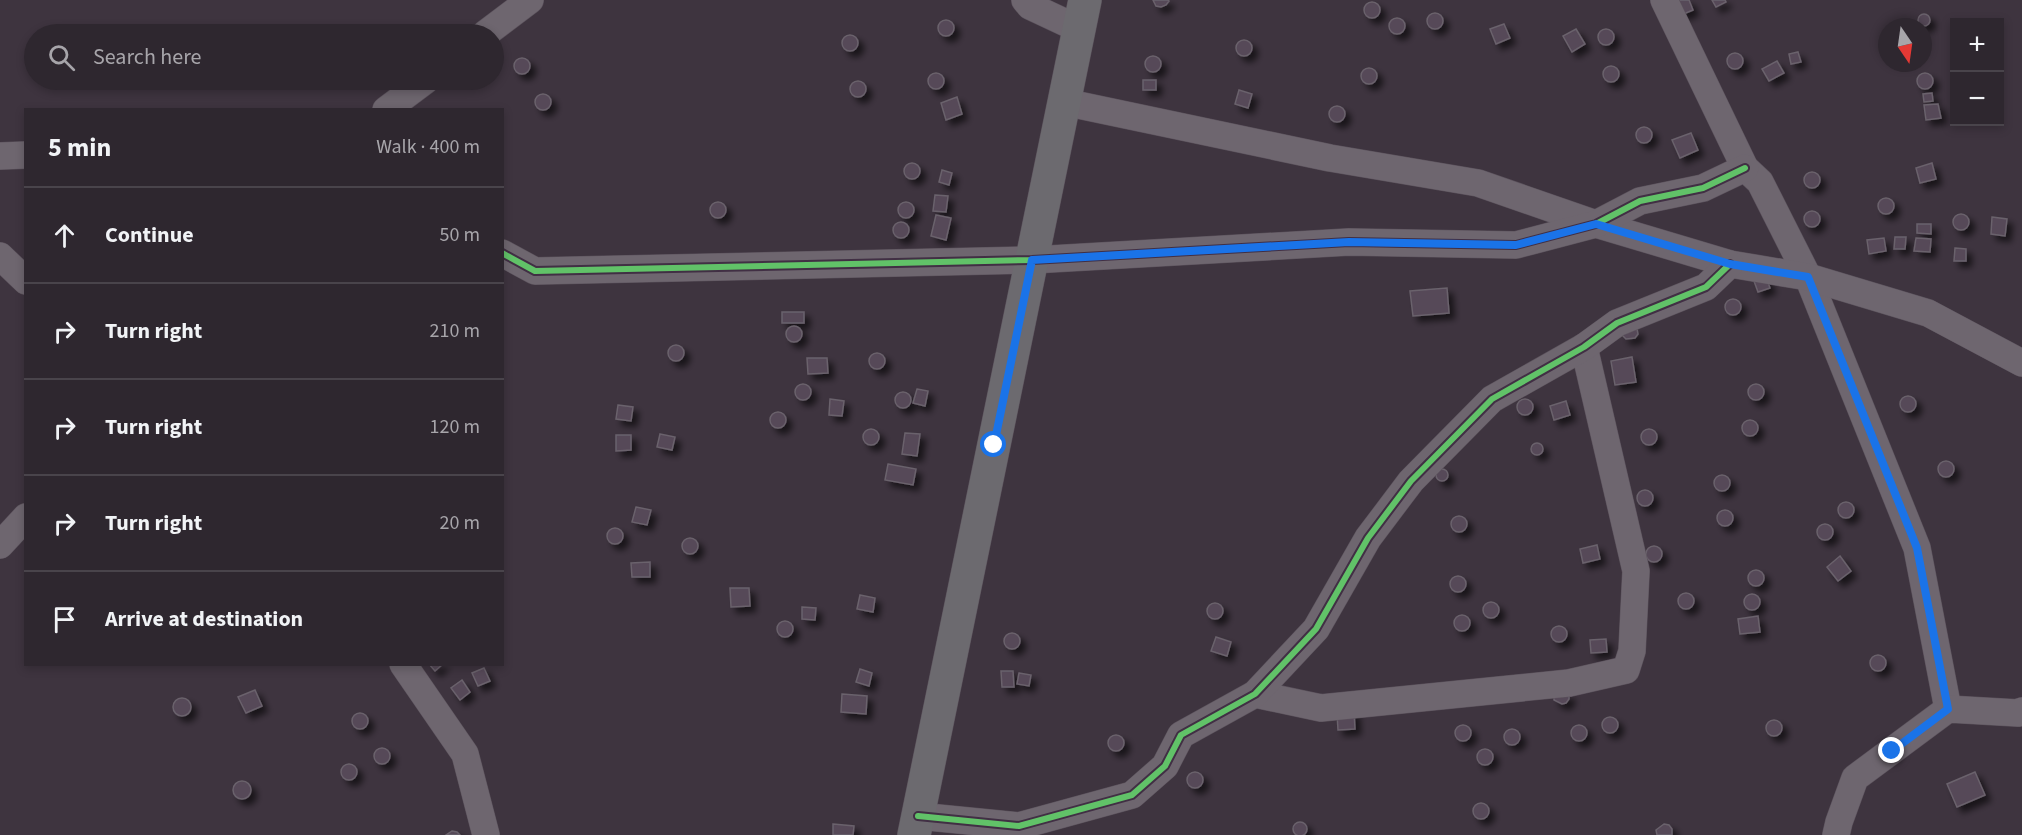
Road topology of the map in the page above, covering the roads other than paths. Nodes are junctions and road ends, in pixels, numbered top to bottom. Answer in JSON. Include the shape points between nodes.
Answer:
{"nodes":[{"id":1,"x":530,"y":0,"type":"edge"},
{"id":2,"x":1025,"y":0,"type":"edge"},
{"id":3,"x":1664,"y":0,"type":"edge"},
{"id":4,"x":1082,"y":14,"type":"edge"},
{"id":5,"x":498,"y":24,"type":"edge"},
{"id":6,"x":413,"y":90,"type":"edge"},
{"id":7,"x":1064,"y":102,"type":"junction"},
{"id":8,"x":389,"y":108,"type":"edge"},
{"id":9,"x":24,"y":155,"type":"edge"},
{"id":10,"x":0,"y":156,"type":"edge"},
{"id":11,"x":1745,"y":168,"type":"junction"},
{"id":12,"x":1596,"y":224,"type":"junction"},
{"id":13,"x":504,"y":254,"type":"edge"},
{"id":14,"x":0,"y":256,"type":"edge"},
{"id":15,"x":1032,"y":260,"type":"junction"},
{"id":16,"x":1730,"y":264,"type":"junction"},
{"id":17,"x":1808,"y":277,"type":"junction"},
{"id":18,"x":24,"y":279,"type":"edge"},
{"id":19,"x":1584,"y":346,"type":"junction"},
{"id":20,"x":2022,"y":363,"type":"edge"},
{"id":21,"x":24,"y":519,"type":"edge"},
{"id":22,"x":0,"y":545,"type":"edge"},
{"id":23,"x":404,"y":666,"type":"edge"},
{"id":24,"x":1255,"y":694,"type":"junction"},
{"id":25,"x":1948,"y":709,"type":"junction"},
{"id":26,"x":2021,"y":716,"type":"edge"},
{"id":27,"x":916,"y":825,"type":"edge"},
{"id":28,"x":486,"y":835,"type":"edge"},
{"id":29,"x":1836,"y":835,"type":"edge"}],
"edges":[{"from":1,"to":5,"type":"street"},
{"from":2,"to":4,"type":"street","via":[[1030,6]]},
{"from":3,"to":11,"type":"street"},
{"from":4,"to":7,"type":"main road"},
{"from":6,"to":8,"type":"street"},
{"from":7,"to":12,"type":"street","via":[[1330,158],[1478,183]]},
{"from":7,"to":15,"type":"main road"},
{"from":9,"to":10,"type":"street"},
{"from":11,"to":12,"type":"street","via":[[1703,188],[1640,201]]},
{"from":11,"to":17,"type":"street","via":[[1760,182]]},
{"from":12,"to":15,"type":"street","via":[[1516,245],[1349,242]]},
{"from":12,"to":16,"type":"street"},
{"from":13,"to":15,"type":"street","via":[[535,271]]},
{"from":14,"to":18,"type":"street"},
{"from":15,"to":27,"type":"main road"},
{"from":16,"to":17,"type":"street"},
{"from":16,"to":19,"type":"street","via":[[1706,287],[1617,323]]},
{"from":17,"to":20,"type":"street","via":[[1928,313]]},
{"from":17,"to":25,"type":"street","via":[[1917,548]]},
{"from":19,"to":24,"type":"street","via":[[1492,399],[1411,481],[1368,538],[1316,629]]},
{"from":19,"to":24,"type":"street","via":[[1636,571],[1632,651],[1626,670],[1569,683],[1321,708]]},
{"from":21,"to":22,"type":"street"},
{"from":23,"to":28,"type":"street","via":[[465,754]]},
{"from":24,"to":27,"type":"street","via":[[1181,735],[1165,766],[1132,795],[1019,826]]},
{"from":25,"to":26,"type":"street"},
{"from":25,"to":29,"type":"street","via":[[1855,778]]}]}
